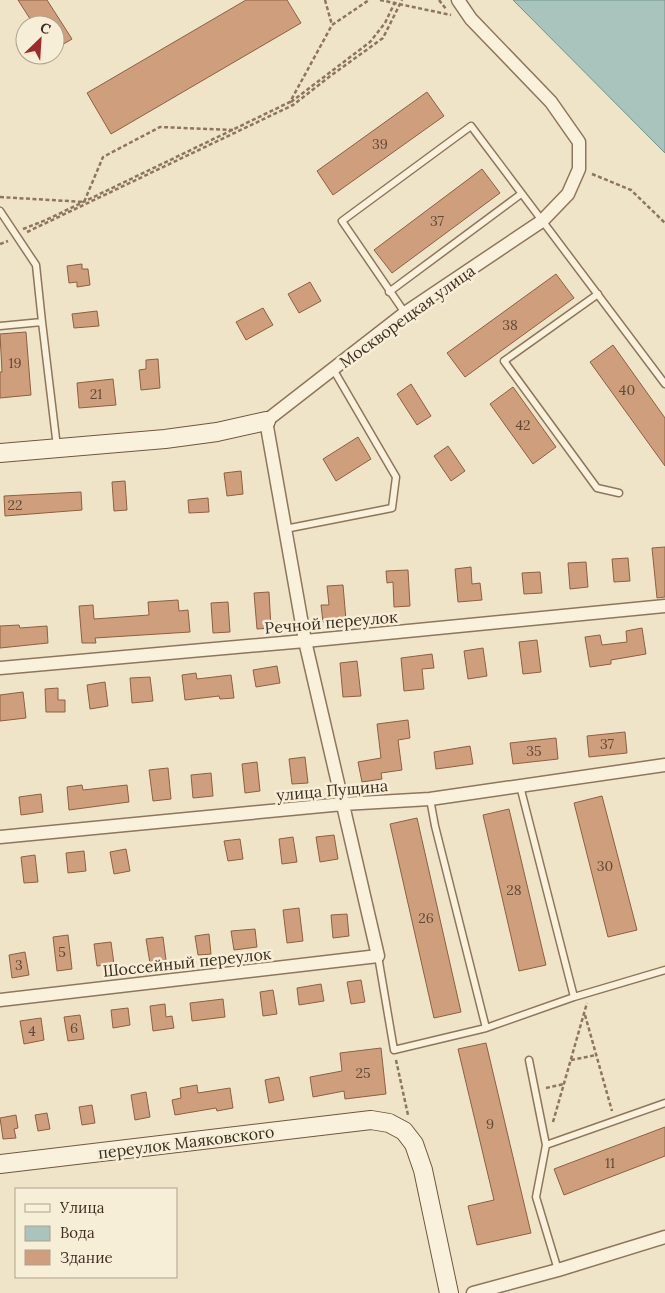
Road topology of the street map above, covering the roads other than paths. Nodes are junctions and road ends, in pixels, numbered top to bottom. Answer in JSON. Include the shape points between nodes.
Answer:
{"nodes":[{"id":1,"x":458,"y":0,"type":"edge"},
{"id":2,"x":522,"y":194,"type":"junction"},
{"id":3,"x":0,"y":211,"type":"edge"},
{"id":4,"x":542,"y":221,"type":"junction"},
{"id":5,"x":389,"y":292,"type":"junction"},
{"id":6,"x":598,"y":294,"type":"junction"},
{"id":7,"x":405,"y":313,"type":"junction"},
{"id":8,"x":42,"y":322,"type":"junction"},
{"id":9,"x":0,"y":326,"type":"edge"},
{"id":10,"x":333,"y":369,"type":"junction"},
{"id":11,"x":665,"y":384,"type":"edge"},
{"id":12,"x":266,"y":422,"type":"junction"},
{"id":13,"x":57,"y":449,"type":"junction"},
{"id":14,"x":0,"y":453,"type":"edge"},
{"id":15,"x":619,"y":493,"type":"dead end"},
{"id":16,"x":285,"y":529,"type":"junction"},
{"id":17,"x":665,"y":606,"type":"edge"},
{"id":18,"x":305,"y":641,"type":"junction"},
{"id":19,"x":0,"y":668,"type":"edge"},
{"id":20,"x":665,"y":766,"type":"edge"},
{"id":21,"x":520,"y":786,"type":"junction"},
{"id":22,"x":430,"y":799,"type":"junction"},
{"id":23,"x":343,"y":804,"type":"junction"},
{"id":24,"x":0,"y":837,"type":"edge"},
{"id":25,"x":378,"y":956,"type":"junction"},
{"id":26,"x":665,"y":970,"type":"edge"},
{"id":27,"x":574,"y":997,"type":"junction"},
{"id":28,"x":0,"y":1000,"type":"edge"},
{"id":29,"x":486,"y":1028,"type":"junction"},
{"id":30,"x":529,"y":1060,"type":"dead end"},
{"id":31,"x":665,"y":1103,"type":"edge"},
{"id":32,"x":546,"y":1145,"type":"junction"},
{"id":33,"x":0,"y":1164,"type":"edge"},
{"id":34,"x":665,"y":1237,"type":"edge"},
{"id":35,"x":558,"y":1270,"type":"junction"},
{"id":36,"x":449,"y":1293,"type":"edge"},
{"id":37,"x":473,"y":1293,"type":"edge"}],
"edges":[{"from":1,"to":4,"type":"street","name":"Москворецкая улица","via":[[471,19],[551,102],[579,142],[579,169],[568,194]]},
{"from":2,"to":4,"type":"lane"},
{"from":2,"to":5,"type":"lane"},
{"from":2,"to":5,"type":"lane","via":[[471,126],[342,221]]},
{"from":3,"to":8,"type":"lane","via":[[36,265]]},
{"from":4,"to":6,"type":"lane"},
{"from":4,"to":7,"type":"street","name":"Москворецкая улица"},
{"from":5,"to":7,"type":"lane"},
{"from":6,"to":11,"type":"lane"},
{"from":6,"to":15,"type":"lane","via":[[504,361],[597,488]]},
{"from":7,"to":10,"type":"street","name":"Москворецкая улица"},
{"from":8,"to":9,"type":"lane"},
{"from":8,"to":13,"type":"lane"},
{"from":10,"to":12,"type":"street","name":"Москворецкая улица"},
{"from":10,"to":16,"type":"lane","via":[[396,477],[392,508]]},
{"from":12,"to":13,"type":"street","name":"Москворецкая улица","via":[[164,439]]},
{"from":12,"to":16,"type":"street"},
{"from":13,"to":14,"type":"street","name":"Москворецкая улица"},
{"from":16,"to":18,"type":"street"},
{"from":17,"to":18,"type":"street","name":"Речной переулок"},
{"from":18,"to":19,"type":"street","name":"Речной переулок"},
{"from":18,"to":23,"type":"street"},
{"from":20,"to":21,"type":"street","name":"улица Пущина"},
{"from":21,"to":22,"type":"street","name":"улица Пущина"},
{"from":21,"to":27,"type":"lane"},
{"from":22,"to":23,"type":"street","name":"улица Пущина"},
{"from":22,"to":29,"type":"lane"},
{"from":23,"to":24,"type":"street","name":"улица Пущина"},
{"from":23,"to":25,"type":"street"},
{"from":25,"to":28,"type":"street","name":"Шоссейный переулок"},
{"from":25,"to":29,"type":"lane","via":[[394,1050]]},
{"from":26,"to":27,"type":"lane"},
{"from":27,"to":29,"type":"lane"},
{"from":30,"to":32,"type":"lane"},
{"from":31,"to":32,"type":"lane"},
{"from":32,"to":35,"type":"lane","via":[[536,1197]]},
{"from":33,"to":36,"type":"street","name":"переулок Маяковского","via":[[371,1120],[389,1123],[404,1131],[414,1144],[423,1170]]},
{"from":34,"to":35,"type":"street"},
{"from":35,"to":37,"type":"street"}]}
